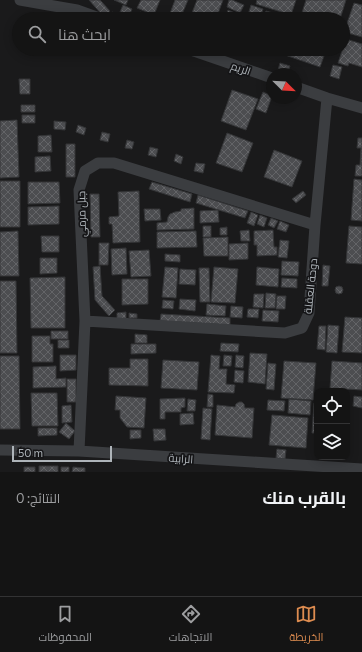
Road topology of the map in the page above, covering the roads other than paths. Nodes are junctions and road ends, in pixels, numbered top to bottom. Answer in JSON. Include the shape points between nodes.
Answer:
{"nodes":[{"id":1,"x":20,"y":0,"type":"edge"},
{"id":2,"x":77,"y":5,"type":"edge"},
{"id":3,"x":90,"y":12,"type":"edge"},
{"id":4,"x":208,"y":56,"type":"edge"},
{"id":5,"x":266,"y":76,"type":"edge"},
{"id":6,"x":302,"y":89,"type":"edge"},
{"id":7,"x":327,"y":98,"type":"junction"},
{"id":8,"x":362,"y":108,"type":"edge"},
{"id":9,"x":315,"y":225,"type":"junction"},
{"id":10,"x":85,"y":321,"type":"junction"},
{"id":11,"x":0,"y":450,"type":"edge"},
{"id":12,"x":79,"y":451,"type":"junction"},
{"id":13,"x":362,"y":469,"type":"edge"}],
"edges":[{"from":1,"to":2,"type":"street"},
{"from":2,"to":3,"type":"street"},
{"from":4,"to":5,"type":"street","name":"الريم"},
{"from":6,"to":7,"type":"street"},
{"from":7,"to":8,"type":"street"},
{"from":7,"to":9,"type":"street","name":"دوحة العقلة"},
{"from":9,"to":10,"type":"street","name":"دوحة العقلة","via":[[309,313],[302,328],[285,334]]},
{"from":9,"to":10,"type":"street","name":"جبل مرمي","via":[[114,163],[98,163],[86,171],[80,190]]},
{"from":10,"to":12,"type":"street","name":"جبل مرمي"},
{"from":11,"to":12,"type":"street","name":"الرابية"},
{"from":12,"to":13,"type":"street","name":"الرابية"}]}
